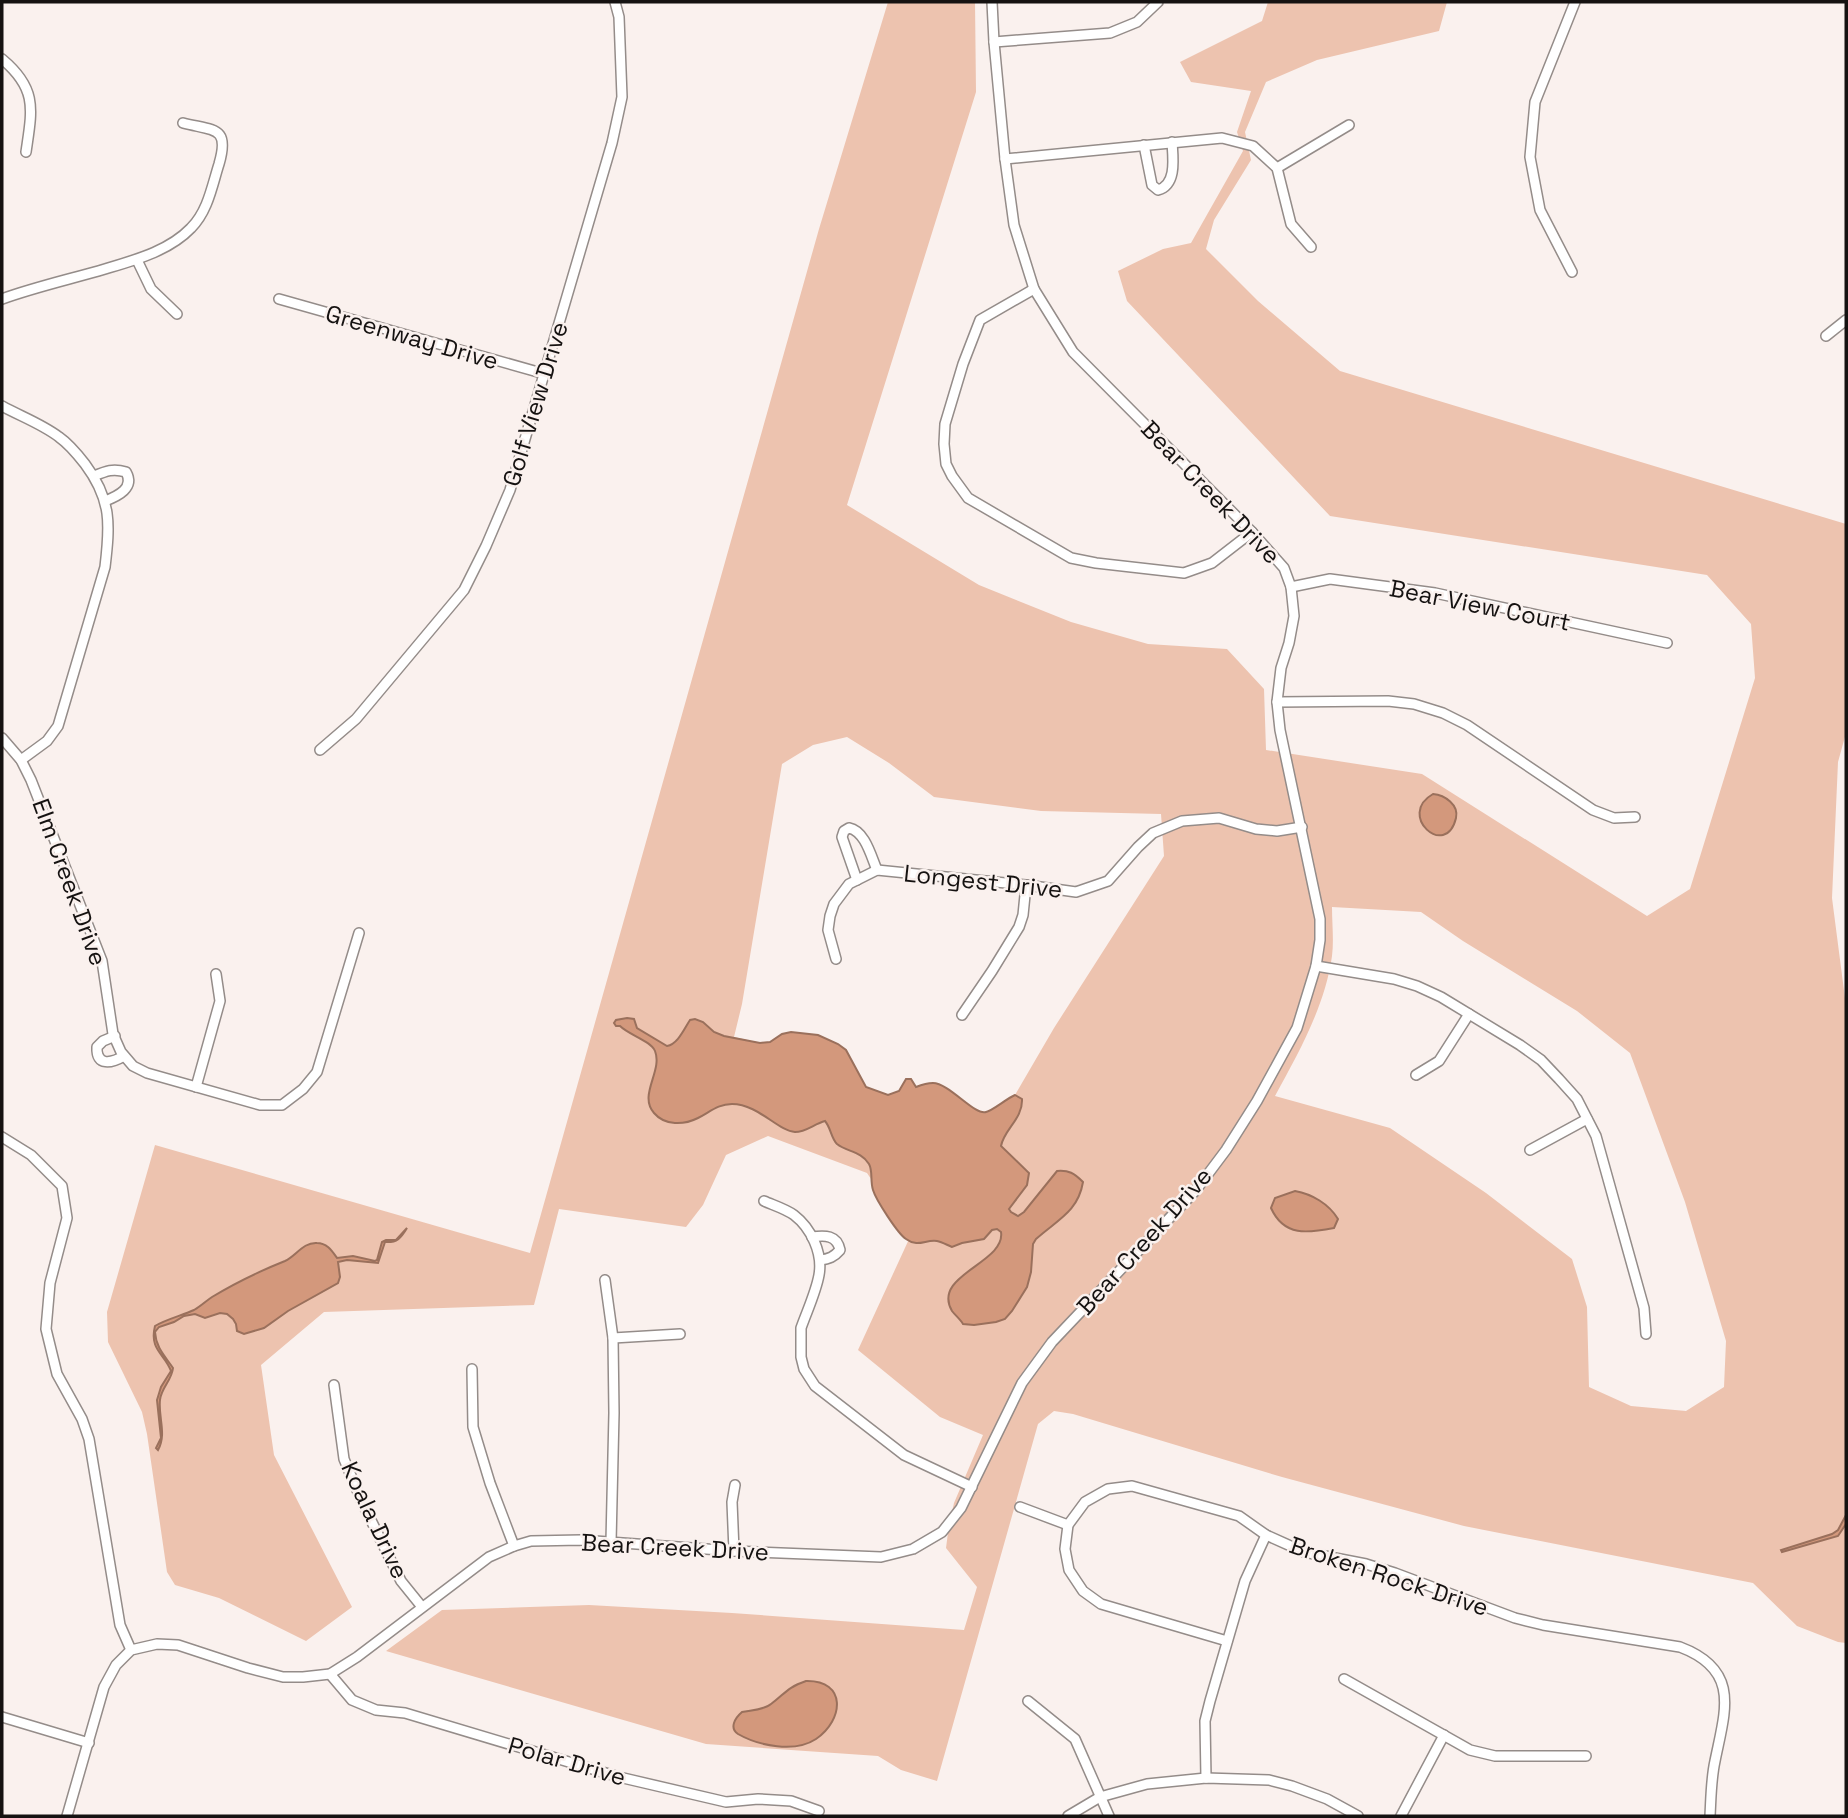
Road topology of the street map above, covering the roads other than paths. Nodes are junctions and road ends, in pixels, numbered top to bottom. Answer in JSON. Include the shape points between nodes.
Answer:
{"nodes":[{"id":1,"x":615,"y":2,"type":"edge"},
{"id":2,"x":992,"y":2,"type":"edge"},
{"id":3,"x":1158,"y":2,"type":"edge"},
{"id":4,"x":1575,"y":2,"type":"edge"},
{"id":5,"x":994,"y":42,"type":"junction"},
{"id":6,"x":2,"y":59,"type":"edge"},
{"id":7,"x":183,"y":123,"type":"dead end"},
{"id":8,"x":1349,"y":125,"type":"dead end"},
{"id":9,"x":1172,"y":142,"type":"junction"},
{"id":10,"x":1144,"y":145,"type":"junction"},
{"id":11,"x":26,"y":152,"type":"dead end"},
{"id":12,"x":1005,"y":159,"type":"junction"},
{"id":13,"x":1277,"y":168,"type":"junction"},
{"id":14,"x":1311,"y":247,"type":"dead end"},
{"id":15,"x":137,"y":260,"type":"junction"},
{"id":16,"x":1572,"y":272,"type":"dead end"},
{"id":17,"x":1034,"y":289,"type":"junction"},
{"id":18,"x":2,"y":299,"type":"edge"},
{"id":19,"x":279,"y":299,"type":"dead end"},
{"id":20,"x":177,"y":314,"type":"dead end"},
{"id":21,"x":1846,"y":320,"type":"edge"},
{"id":22,"x":1826,"y":336,"type":"dead end"},
{"id":23,"x":545,"y":374,"type":"junction"},
{"id":24,"x":2,"y":406,"type":"edge"},
{"id":25,"x":94,"y":476,"type":"junction"},
{"id":26,"x":105,"y":501,"type":"junction"},
{"id":27,"x":1252,"y":532,"type":"junction"},
{"id":28,"x":1291,"y":586,"type":"junction"},
{"id":29,"x":1667,"y":643,"type":"dead end"},
{"id":30,"x":1277,"y":702,"type":"junction"},
{"id":31,"x":2,"y":738,"type":"edge"},
{"id":32,"x":320,"y":750,"type":"dead end"},
{"id":33,"x":21,"y":760,"type":"junction"},
{"id":34,"x":1635,"y":817,"type":"dead end"},
{"id":35,"x":1301,"y":827,"type":"junction"},
{"id":36,"x":877,"y":870,"type":"junction"},
{"id":37,"x":857,"y":880,"type":"junction"},
{"id":38,"x":1026,"y":885,"type":"junction"},
{"id":39,"x":359,"y":933,"type":"dead end"},
{"id":40,"x":836,"y":959,"type":"dead end"},
{"id":41,"x":1317,"y":966,"type":"junction"},
{"id":42,"x":216,"y":974,"type":"dead end"},
{"id":43,"x":1469,"y":1014,"type":"junction"},
{"id":44,"x":962,"y":1015,"type":"dead end"},
{"id":45,"x":115,"y":1036,"type":"junction"},
{"id":46,"x":124,"y":1056,"type":"junction"},
{"id":47,"x":1416,"y":1075,"type":"dead end"},
{"id":48,"x":196,"y":1087,"type":"junction"},
{"id":49,"x":1587,"y":1119,"type":"junction"},
{"id":50,"x":2,"y":1137,"type":"edge"},
{"id":51,"x":1530,"y":1150,"type":"dead end"},
{"id":52,"x":764,"y":1201,"type":"dead end"},
{"id":53,"x":812,"y":1237,"type":"junction"},
{"id":54,"x":820,"y":1260,"type":"junction"},
{"id":55,"x":605,"y":1280,"type":"dead end"},
{"id":56,"x":680,"y":1334,"type":"dead end"},
{"id":57,"x":1646,"y":1334,"type":"dead end"},
{"id":58,"x":613,"y":1338,"type":"junction"},
{"id":59,"x":472,"y":1369,"type":"dead end"},
{"id":60,"x":334,"y":1385,"type":"dead end"},
{"id":61,"x":735,"y":1485,"type":"dead end"},
{"id":62,"x":972,"y":1487,"type":"junction"},
{"id":63,"x":1020,"y":1507,"type":"dead end"},
{"id":64,"x":1068,"y":1525,"type":"junction"},
{"id":65,"x":1266,"y":1535,"type":"junction"},
{"id":66,"x":611,"y":1542,"type":"junction"},
{"id":67,"x":514,"y":1546,"type":"junction"},
{"id":68,"x":734,"y":1551,"type":"junction"},
{"id":69,"x":422,"y":1607,"type":"junction"},
{"id":70,"x":1227,"y":1641,"type":"junction"},
{"id":71,"x":131,"y":1650,"type":"junction"},
{"id":72,"x":330,"y":1674,"type":"junction"},
{"id":73,"x":1344,"y":1679,"type":"dead end"},
{"id":74,"x":1028,"y":1701,"type":"dead end"},
{"id":75,"x":2,"y":1717,"type":"edge"},
{"id":76,"x":1444,"y":1735,"type":"junction"},
{"id":77,"x":89,"y":1743,"type":"junction"},
{"id":78,"x":1586,"y":1756,"type":"dead end"},
{"id":79,"x":1206,"y":1778,"type":"junction"},
{"id":80,"x":1100,"y":1797,"type":"junction"},
{"id":81,"x":819,"y":1811,"type":"dead end"},
{"id":82,"x":68,"y":1816,"type":"edge"},
{"id":83,"x":1068,"y":1816,"type":"edge"},
{"id":84,"x":1109,"y":1816,"type":"edge"},
{"id":85,"x":1358,"y":1816,"type":"edge"},
{"id":86,"x":1401,"y":1816,"type":"edge"},
{"id":87,"x":1710,"y":1816,"type":"edge"}],
"edges":[{"from":1,"to":23,"type":"street","name":"Golf View Drive","via":[[622,97]]},
{"from":2,"to":5,"type":"street","name":"Bear Creek Drive"},
{"from":3,"to":5,"type":"street","via":[[1137,22],[1110,33]]},
{"from":4,"to":16,"type":"street","via":[[1535,102],[1530,157],[1540,210]]},
{"from":5,"to":12,"type":"street","name":"Bear Creek Drive"},
{"from":6,"to":11,"type":"street","via":[[17,72],[30,95]]},
{"from":7,"to":15,"type":"street","via":[[221,136],[223,148],[208,199],[192,227],[172,244]]},
{"from":8,"to":13,"type":"street"},
{"from":9,"to":10,"type":"street"},
{"from":9,"to":10,"type":"street","via":[[1170,182],[1158,190],[1152,185]]},
{"from":9,"to":13,"type":"street","via":[[1222,138],[1253,146]]},
{"from":10,"to":12,"type":"street"},
{"from":12,"to":17,"type":"street","name":"Bear Creek Drive","via":[[1014,225]]},
{"from":13,"to":14,"type":"street","via":[[1291,224]]},
{"from":15,"to":18,"type":"street"},
{"from":15,"to":20,"type":"street","via":[[152,289]]},
{"from":17,"to":27,"type":"street","name":"Bear Creek Drive","via":[[1073,352]]},
{"from":17,"to":27,"type":"street","via":[[980,320],[963,364],[945,424],[944,444],[946,464],[968,498],[1071,558],[1096,563],[1184,573],[1212,564]]},
{"from":19,"to":23,"type":"street","name":"Greenway Drive"},
{"from":21,"to":22,"type":"street"},
{"from":23,"to":32,"type":"street","name":"Golf View Drive","via":[[510,490],[464,590],[356,719]]},
{"from":24,"to":25,"type":"street","via":[[60,437]]},
{"from":25,"to":26,"type":"street"},
{"from":25,"to":26,"type":"street","via":[[116,469],[130,478],[124,491]]},
{"from":26,"to":33,"type":"street","via":[[105,567],[58,726],[47,741]]},
{"from":27,"to":28,"type":"street","name":"Bear Creek Drive","via":[[1284,568]]},
{"from":28,"to":29,"type":"street","name":"Bear View Court","via":[[1330,579],[1435,593]]},
{"from":28,"to":30,"type":"street","name":"Bear Creek Drive","via":[[1294,616]]},
{"from":30,"to":34,"type":"street","via":[[1388,701],[1443,713],[1593,810],[1614,818]]},
{"from":30,"to":35,"type":"street","name":"Bear Creek Drive"},
{"from":31,"to":33,"type":"street","name":"Elm Creek Drive"},
{"from":33,"to":45,"type":"street","name":"Elm Creek Drive","via":[[102,961]]},
{"from":35,"to":38,"type":"street","name":"Longest Drive","via":[[1277,831],[1219,818],[1182,821],[1153,833],[1108,881],[1076,892]]},
{"from":35,"to":41,"type":"street","name":"Bear Creek Drive","via":[[1320,919]]},
{"from":36,"to":37,"type":"street","name":"Longest Drive"},
{"from":36,"to":37,"type":"street","via":[[862,837],[849,828],[842,837]]},
{"from":36,"to":38,"type":"street","name":"Longest Drive"},
{"from":37,"to":40,"type":"street","name":"Longest Drive","via":[[849,884],[830,916],[828,930]]},
{"from":38,"to":44,"type":"street","via":[[1018,927]]},
{"from":39,"to":48,"type":"street","via":[[317,1072],[303,1089],[282,1105],[260,1105]]},
{"from":41,"to":43,"type":"street","via":[[1418,986]]},
{"from":41,"to":62,"type":"street","name":"Bear Creek Drive","via":[[1297,1028],[1226,1150],[1196,1190],[1052,1342],[1022,1382]]},
{"from":42,"to":48,"type":"street","via":[[220,1001]]},
{"from":43,"to":47,"type":"street","via":[[1439,1061]]},
{"from":43,"to":49,"type":"street","via":[[1541,1060],[1577,1099]]},
{"from":45,"to":46,"type":"street","name":"Elm Creek Drive"},
{"from":45,"to":46,"type":"street","via":[[103,1041],[97,1054],[107,1062]]},
{"from":46,"to":48,"type":"street","via":[[147,1073]]},
{"from":49,"to":51,"type":"street"},
{"from":49,"to":57,"type":"street","via":[[1596,1136],[1644,1308]]},
{"from":50,"to":71,"type":"street","via":[[31,1155],[62,1186],[67,1218],[50,1283],[46,1329],[57,1374],[89,1439],[120,1625]]},
{"from":52,"to":53,"type":"street","via":[[793,1214]]},
{"from":53,"to":54,"type":"street"},
{"from":53,"to":54,"type":"street","via":[[834,1238],[839,1244],[836,1255]]},
{"from":54,"to":62,"type":"street","via":[[800,1336],[804,1369],[815,1386],[904,1455]]},
{"from":55,"to":58,"type":"street"},
{"from":56,"to":58,"type":"street"},
{"from":58,"to":66,"type":"street"},
{"from":59,"to":67,"type":"street","via":[[473,1427]]},
{"from":60,"to":69,"type":"street","name":"Koala Drive","via":[[344,1459],[401,1581]]},
{"from":61,"to":68,"type":"street"},
{"from":62,"to":68,"type":"street","name":"Bear Creek Drive","via":[[942,1532],[913,1549],[881,1557]]},
{"from":63,"to":64,"type":"street"},
{"from":64,"to":65,"type":"street","name":"Broken Rock Drive","via":[[1085,1502],[1108,1489],[1132,1486],[1239,1516]]},
{"from":64,"to":70,"type":"street","via":[[1065,1549],[1069,1570],[1092,1599]]},
{"from":65,"to":70,"type":"street","via":[[1245,1581]]},
{"from":65,"to":87,"type":"street","name":"Broken Rock Drive","via":[[1304,1552],[1395,1573],[1515,1618],[1680,1647],[1701,1656],[1723,1685],[1726,1706]]},
{"from":66,"to":67,"type":"street","name":"Bear Creek Drive","via":[[531,1541]]},
{"from":66,"to":68,"type":"street","name":"Bear Creek Drive"},
{"from":67,"to":69,"type":"street","name":"Bear Creek Drive","via":[[489,1557]]},
{"from":69,"to":72,"type":"street","name":"Bear Creek Drive"},
{"from":70,"to":79,"type":"street","via":[[1205,1721]]},
{"from":71,"to":72,"type":"street","name":"Bear Creek Drive","via":[[178,1645],[283,1677]]},
{"from":71,"to":77,"type":"street","via":[[104,1687]]},
{"from":72,"to":81,"type":"street","name":"Polar Drive","via":[[352,1700],[376,1710],[405,1713],[619,1777],[712,1799],[791,1801]]},
{"from":73,"to":76,"type":"street"},
{"from":74,"to":80,"type":"street","via":[[1075,1739]]},
{"from":75,"to":77,"type":"street"},
{"from":76,"to":78,"type":"street","via":[[1470,1750],[1495,1756]]},
{"from":76,"to":86,"type":"street"},
{"from":77,"to":82,"type":"street"},
{"from":79,"to":80,"type":"street","via":[[1147,1784]]},
{"from":79,"to":85,"type":"street","via":[[1269,1780],[1327,1799]]},
{"from":80,"to":83,"type":"street"},
{"from":80,"to":84,"type":"street"}]}
